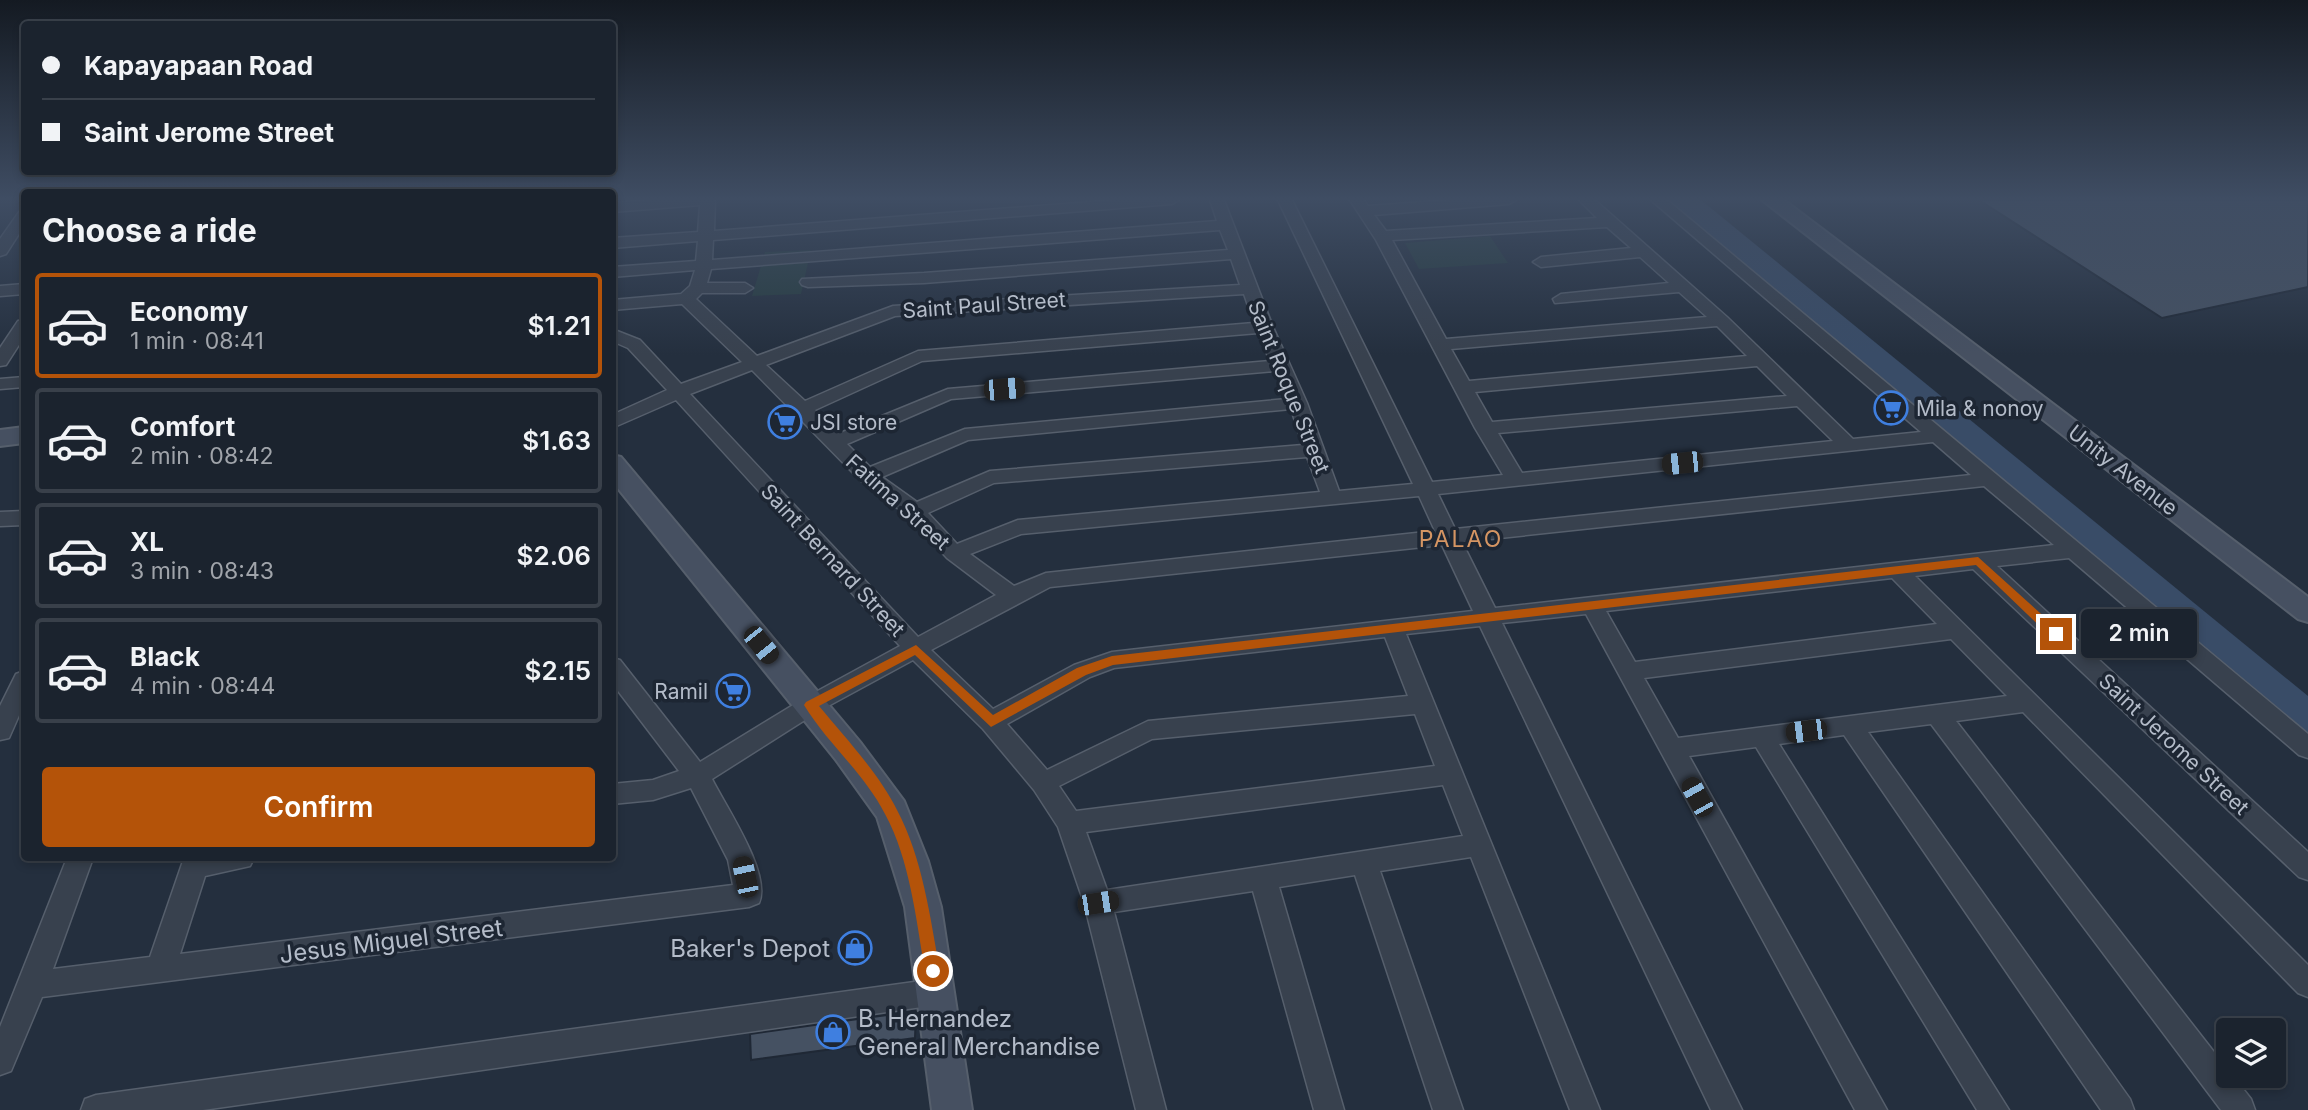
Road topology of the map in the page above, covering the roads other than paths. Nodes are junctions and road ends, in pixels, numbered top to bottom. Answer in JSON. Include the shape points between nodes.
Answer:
{"nodes":[{"id":1,"x":705,"y":252,"type":"edge"},
{"id":2,"x":885,"y":252,"type":"edge"},
{"id":3,"x":1309,"y":252,"type":"edge"},
{"id":4,"x":1390,"y":252,"type":"edge"},
{"id":5,"x":1641,"y":252,"type":"joint"},
{"id":6,"x":1719,"y":252,"type":"edge"},
{"id":7,"x":1839,"y":252,"type":"edge"},
{"id":8,"x":1862,"y":252,"type":"edge"},
{"id":9,"x":1237,"y":254,"type":"joint"},
{"id":10,"x":1541,"y":262,"type":"dead end"},
{"id":11,"x":704,"y":266,"type":"junction"},
{"id":12,"x":616,"y":272,"type":"edge"},
{"id":13,"x":808,"y":282,"type":"dead end"},
{"id":14,"x":1679,"y":286,"type":"junction"},
{"id":15,"x":745,"y":288,"type":"dead end"},
{"id":16,"x":21,"y":289,"type":"edge"},
{"id":17,"x":1250,"y":289,"type":"junction"},
{"id":18,"x":0,"y":291,"type":"edge"},
{"id":19,"x":692,"y":294,"type":"junction"},
{"id":20,"x":1561,"y":299,"type":"dead end"},
{"id":21,"x":616,"y":304,"type":"edge"},
{"id":22,"x":1721,"y":321,"type":"junction"},
{"id":23,"x":1264,"y":327,"type":"junction"},
{"id":24,"x":21,"y":330,"type":"edge"},
{"id":25,"x":616,"y":336,"type":"edge"},
{"id":26,"x":1439,"y":345,"type":"junction"},
{"id":27,"x":0,"y":360,"type":"edge"},
{"id":28,"x":1762,"y":360,"type":"junction"},
{"id":29,"x":754,"y":363,"type":"junction"},
{"id":30,"x":1282,"y":365,"type":"junction"},
{"id":31,"x":21,"y":382,"type":"edge"},
{"id":32,"x":0,"y":384,"type":"edge"},
{"id":33,"x":1466,"y":387,"type":"junction"},
{"id":34,"x":678,"y":392,"type":"junction"},
{"id":35,"x":1802,"y":400,"type":"junction"},
{"id":36,"x":1298,"y":403,"type":"junction"},
{"id":37,"x":803,"y":409,"type":"junction"},
{"id":38,"x":616,"y":420,"type":"edge"},
{"id":39,"x":1484,"y":428,"type":"junction"},
{"id":40,"x":21,"y":435,"type":"edge"},
{"id":41,"x":1937,"y":436,"type":"junction"},
{"id":42,"x":0,"y":438,"type":"edge"},
{"id":43,"x":834,"y":443,"type":"junction"},
{"id":44,"x":1848,"y":445,"type":"junction"},
{"id":45,"x":1316,"y":450,"type":"junction"},
{"id":46,"x":616,"y":468,"type":"edge"},
{"id":47,"x":867,"y":476,"type":"junction"},
{"id":48,"x":1989,"y":479,"type":"junction"},
{"id":49,"x":1516,"y":480,"type":"junction"},
{"id":50,"x":1426,"y":489,"type":"junction"},
{"id":51,"x":1331,"y":496,"type":"junction"},
{"id":52,"x":915,"y":511,"type":"junction"},
{"id":53,"x":21,"y":518,"type":"edge"},
{"id":54,"x":1,"y":521,"type":"edge"},
{"id":55,"x":1449,"y":537,"type":"junction"},
{"id":56,"x":2075,"y":550,"type":"junction"},
{"id":57,"x":954,"y":553,"type":"junction"},
{"id":58,"x":1978,"y":561,"type":"junction"},
{"id":59,"x":1897,"y":570,"type":"junction"},
{"id":60,"x":2308,"y":589,"type":"edge"},
{"id":61,"x":1012,"y":596,"type":"junction"},
{"id":62,"x":1592,"y":605,"type":"junction"},
{"id":63,"x":2308,"y":612,"type":"edge"},
{"id":64,"x":1489,"y":618,"type":"junction"},
{"id":65,"x":1393,"y":629,"type":"junction"},
{"id":66,"x":1955,"y":630,"type":"junction"},
{"id":67,"x":916,"y":649,"type":"junction"},
{"id":68,"x":1628,"y":671,"type":"junction"},
{"id":69,"x":21,"y":686,"type":"edge"},
{"id":70,"x":621,"y":693,"type":"edge"},
{"id":71,"x":2027,"y":702,"type":"junction"},
{"id":72,"x":1422,"y":704,"type":"junction"},
{"id":73,"x":811,"y":705,"type":"junction"},
{"id":74,"x":1937,"y":714,"type":"junction"},
{"id":75,"x":991,"y":722,"type":"junction"},
{"id":76,"x":1850,"y":726,"type":"junction"},
{"id":77,"x":0,"y":731,"type":"edge"},
{"id":78,"x":1762,"y":737,"type":"junction"},
{"id":79,"x":2308,"y":748,"type":"edge"},
{"id":80,"x":1671,"y":749,"type":"junction"},
{"id":81,"x":1451,"y":775,"type":"junction"},
{"id":82,"x":696,"y":776,"type":"junction"},
{"id":83,"x":1042,"y":783,"type":"junction"},
{"id":84,"x":616,"y":794,"type":"edge"},
{"id":85,"x":1070,"y":822,"type":"junction"},
{"id":86,"x":1479,"y":845,"type":"junction"},
{"id":87,"x":79,"y":861,"type":"edge"},
{"id":88,"x":195,"y":862,"type":"edge"},
{"id":89,"x":1364,"y":863,"type":"junction"},
{"id":90,"x":2308,"y":869,"type":"edge"},
{"id":91,"x":1264,"y":878,"type":"junction"},
{"id":92,"x":1098,"y":903,"type":"junction"},
{"id":93,"x":160,"y":971,"type":"junction"},
{"id":94,"x":2308,"y":984,"type":"edge"},
{"id":95,"x":33,"y":985,"type":"junction"},
{"id":96,"x":936,"y":992,"type":"junction"},
{"id":97,"x":0,"y":1061,"type":"edge"},
{"id":98,"x":96,"y":1110,"type":"edge"},
{"id":99,"x":952,"y":1110,"type":"edge"},
{"id":100,"x":1151,"y":1110,"type":"edge"},
{"id":101,"x":1329,"y":1110,"type":"edge"},
{"id":102,"x":1448,"y":1110,"type":"edge"},
{"id":103,"x":1585,"y":1110,"type":"edge"},
{"id":104,"x":1727,"y":1110,"type":"edge"},
{"id":105,"x":1872,"y":1110,"type":"edge"},
{"id":106,"x":1994,"y":1110,"type":"edge"},
{"id":107,"x":2119,"y":1110,"type":"edge"},
{"id":108,"x":2240,"y":1110,"type":"edge"}],
"edges":[{"from":1,"to":11,"type":"street"},
{"from":2,"to":11,"type":"street"},
{"from":3,"to":50,"type":"street"},
{"from":4,"to":26,"type":"street"},
{"from":5,"to":10,"type":"street"},
{"from":5,"to":14,"type":"street"},
{"from":6,"to":41,"type":"street"},
{"from":7,"to":63,"type":"street","name":"Unity Avenue"},
{"from":8,"to":60,"type":"street","name":"Unity Avenue"},
{"from":9,"to":13,"type":"street","via":[[924,278]]},
{"from":9,"to":17,"type":"street","name":"Saint Roque Street"},
{"from":11,"to":12,"type":"street"},
{"from":11,"to":19,"type":"street"},
{"from":14,"to":20,"type":"street"},
{"from":14,"to":22,"type":"street"},
{"from":15,"to":19,"type":"street"},
{"from":16,"to":18,"type":"street"},
{"from":17,"to":23,"type":"street","name":"Saint Roque Street"},
{"from":17,"to":29,"type":"street","name":"Saint Paul Street","via":[[893,311]]},
{"from":19,"to":21,"type":"street"},
{"from":19,"to":29,"type":"street","name":"Fatima Street"},
{"from":22,"to":26,"type":"street"},
{"from":22,"to":28,"type":"street"},
{"from":23,"to":30,"type":"street","name":"Saint Roque Street"},
{"from":23,"to":37,"type":"street","via":[[918,356]]},
{"from":24,"to":27,"type":"street"},
{"from":25,"to":34,"type":"street","name":"Saint Bernard Street","via":[[634,344]]},
{"from":26,"to":33,"type":"street"},
{"from":28,"to":33,"type":"street"},
{"from":28,"to":35,"type":"street"},
{"from":29,"to":34,"type":"street","name":"Saint Paul Street"},
{"from":29,"to":37,"type":"street","name":"Fatima Street"},
{"from":30,"to":36,"type":"street","name":"Saint Roque Street"},
{"from":30,"to":43,"type":"street","via":[[948,394]]},
{"from":31,"to":32,"type":"street"},
{"from":33,"to":39,"type":"street"},
{"from":34,"to":38,"type":"street","name":"Saint Paul Street"},
{"from":34,"to":67,"type":"street","name":"Saint Bernard Street"},
{"from":35,"to":39,"type":"street"},
{"from":35,"to":44,"type":"street"},
{"from":36,"to":45,"type":"street","name":"Saint Roque Street"},
{"from":36,"to":47,"type":"street","via":[[965,435]]},
{"from":37,"to":43,"type":"street","name":"Fatima Street"},
{"from":39,"to":49,"type":"street"},
{"from":40,"to":42,"type":"street"},
{"from":41,"to":44,"type":"street"},
{"from":41,"to":48,"type":"street"},
{"from":43,"to":47,"type":"street","name":"Fatima Street"},
{"from":44,"to":49,"type":"street"},
{"from":45,"to":51,"type":"street","name":"Saint Roque Street"},
{"from":45,"to":52,"type":"street","via":[[990,477]]},
{"from":46,"to":73,"type":"street"},
{"from":47,"to":52,"type":"street","name":"Fatima Street"},
{"from":48,"to":55,"type":"street"},
{"from":48,"to":56,"type":"street"},
{"from":49,"to":50,"type":"street"},
{"from":50,"to":51,"type":"street"},
{"from":50,"to":55,"type":"street"},
{"from":51,"to":57,"type":"street","via":[[1018,527]]},
{"from":52,"to":57,"type":"street","name":"Fatima Street"},
{"from":53,"to":54,"type":"street"},
{"from":55,"to":61,"type":"street","via":[[1046,580]]},
{"from":55,"to":64,"type":"street"},
{"from":56,"to":58,"type":"street"},
{"from":56,"to":79,"type":"street"},
{"from":57,"to":61,"type":"street","name":"Fatima Street"},
{"from":58,"to":59,"type":"street"},
{"from":58,"to":90,"type":"street","name":"Saint Jerome Street"},
{"from":59,"to":62,"type":"street"},
{"from":59,"to":66,"type":"street"},
{"from":61,"to":67,"type":"street"},
{"from":62,"to":64,"type":"street"},
{"from":62,"to":68,"type":"street"},
{"from":64,"to":65,"type":"street"},
{"from":64,"to":104,"type":"street"},
{"from":65,"to":72,"type":"street"},
{"from":65,"to":75,"type":"street","via":[[1112,660],[1082,671]]},
{"from":66,"to":68,"type":"street"},
{"from":66,"to":71,"type":"street"},
{"from":67,"to":73,"type":"street"},
{"from":67,"to":75,"type":"street","name":"Saint Bernard Street"},
{"from":68,"to":80,"type":"street"},
{"from":69,"to":77,"type":"street"},
{"from":70,"to":82,"type":"street"},
{"from":71,"to":74,"type":"street"},
{"from":71,"to":94,"type":"street"},
{"from":72,"to":81,"type":"street"},
{"from":72,"to":83,"type":"street","via":[[1148,730]]},
{"from":73,"to":82,"type":"street"},
{"from":73,"to":96,"type":"street","via":[[891,811],[923,907]]},
{"from":74,"to":76,"type":"street"},
{"from":74,"to":108,"type":"street"},
{"from":75,"to":83,"type":"street","name":"Saint Bernard Street"},
{"from":76,"to":78,"type":"street"},
{"from":76,"to":107,"type":"street"},
{"from":78,"to":80,"type":"street"},
{"from":78,"to":106,"type":"street"},
{"from":80,"to":105,"type":"street"},
{"from":81,"to":85,"type":"street"},
{"from":81,"to":86,"type":"street"},
{"from":82,"to":84,"type":"street","via":[[653,790]]},
{"from":82,"to":93,"type":"street","name":"Jesus Miguel Street","via":[[741,859],[749,895]]},
{"from":83,"to":85,"type":"street","name":"Saint Bernard Street"},
{"from":85,"to":92,"type":"street","name":"Saint Bernard Street"},
{"from":86,"to":89,"type":"street"},
{"from":86,"to":103,"type":"street"},
{"from":87,"to":95,"type":"street"},
{"from":88,"to":93,"type":"street"},
{"from":89,"to":91,"type":"street"},
{"from":89,"to":102,"type":"street"},
{"from":91,"to":92,"type":"street"},
{"from":91,"to":101,"type":"street"},
{"from":92,"to":100,"type":"street","name":"Saint Bernard Street"},
{"from":93,"to":95,"type":"street","name":"Jesus Miguel Street"},
{"from":95,"to":97,"type":"street"},
{"from":96,"to":98,"type":"street"},
{"from":96,"to":99,"type":"street"}]}
